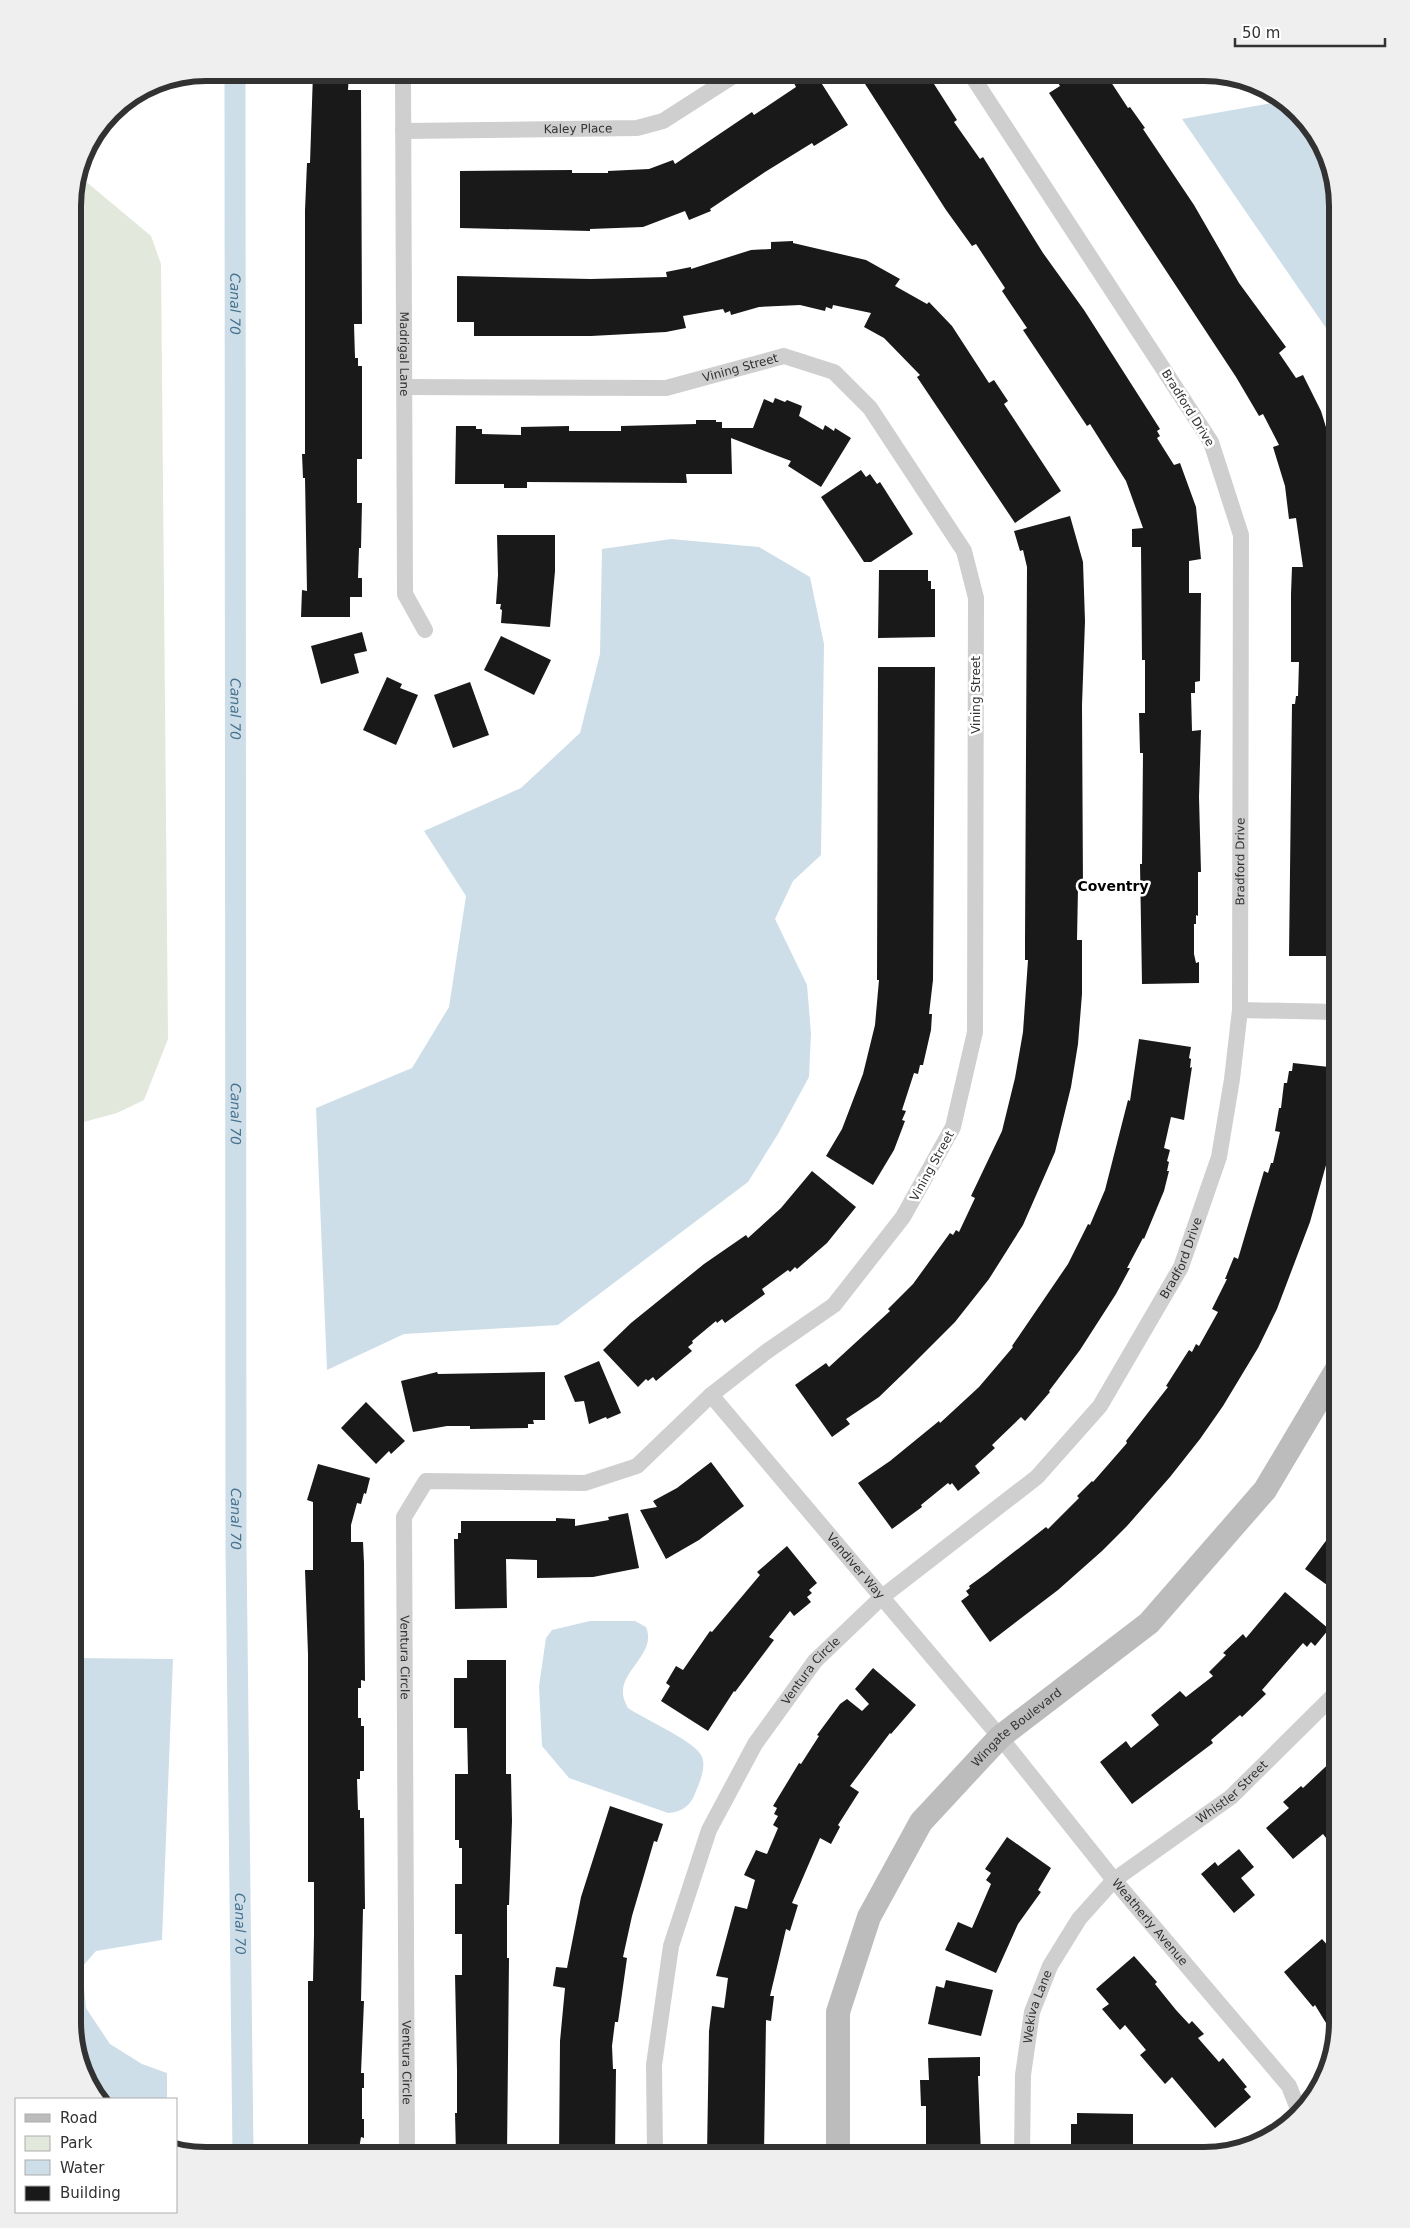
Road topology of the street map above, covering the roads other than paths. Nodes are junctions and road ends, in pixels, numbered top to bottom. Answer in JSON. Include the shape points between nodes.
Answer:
{"nodes":[{"id":1,"x":403,"y":81,"type":"edge"},
{"id":2,"x":725,"y":82,"type":"edge"},
{"id":3,"x":976,"y":82,"type":"edge"},
{"id":4,"x":403,"y":131,"type":"junction"},
{"id":5,"x":405,"y":387,"type":"junction"},
{"id":6,"x":425,"y":630,"type":"dead end"},
{"id":7,"x":1240,"y":1010,"type":"junction"},
{"id":8,"x":1329,"y":1012,"type":"edge"},
{"id":9,"x":1329,"y":1384,"type":"edge"},
{"id":10,"x":711,"y":1395,"type":"junction"},
{"id":11,"x":882,"y":1597,"type":"junction"},
{"id":12,"x":1329,"y":1701,"type":"edge"},
{"id":13,"x":1000,"y":1737,"type":"junction"},
{"id":14,"x":1114,"y":1880,"type":"junction"},
{"id":15,"x":1297,"y":2105,"type":"edge"},
{"id":16,"x":407,"y":2146,"type":"edge"},
{"id":17,"x":655,"y":2146,"type":"edge"},
{"id":18,"x":838,"y":2147,"type":"edge"},
{"id":19,"x":1022,"y":2147,"type":"edge"}],
"edges":[{"from":1,"to":4,"type":"street","name":"Madrigal Lane"},
{"from":2,"to":4,"type":"street","name":"Kaley Place","via":[[663,121],[637,128]]},
{"from":3,"to":7,"type":"street","name":"Bradford Drive","via":[[1212,442],[1241,535]]},
{"from":4,"to":5,"type":"street","name":"Madrigal Lane"},
{"from":5,"to":6,"type":"street","name":"Madrigal Lane","via":[[405,594]]},
{"from":5,"to":10,"type":"street","name":"Vining Street","via":[[666,388],[784,356],[834,372],[870,408],[964,551],[976,598],[975,1032],[953,1127],[903,1218],[834,1305]]},
{"from":7,"to":8,"type":"street"},
{"from":7,"to":11,"type":"street","name":"Bradford Drive","via":[[1219,1157],[1181,1268],[1100,1406],[1037,1478]]},
{"from":9,"to":13,"type":"street","name":"Wingate Boulevard","via":[[1265,1490],[1149,1623]]},
{"from":10,"to":11,"type":"street","name":"Vandiver Way"},
{"from":10,"to":16,"type":"street","name":"Ventura Circle","via":[[637,1466],[585,1483],[426,1481],[404,1516]]},
{"from":11,"to":13,"type":"street","name":"Vandiver Way"},
{"from":11,"to":17,"type":"street","name":"Ventura Circle","via":[[810,1669],[755,1744],[709,1830],[670,1946],[654,2065]]},
{"from":12,"to":14,"type":"street","name":"Whistler Street","via":[[1231,1796]]},
{"from":13,"to":14,"type":"street","name":"Weatherly Avenue"},
{"from":13,"to":18,"type":"street","name":"Wingate Boulevard","via":[[921,1822],[869,1917],[838,2012]]},
{"from":14,"to":15,"type":"street","name":"Weatherly Avenue","via":[[1289,2086]]},
{"from":14,"to":19,"type":"street","name":"Wekiva Lane","via":[[1074,1927],[1050,1966],[1032,2012],[1023,2076]]}]}
